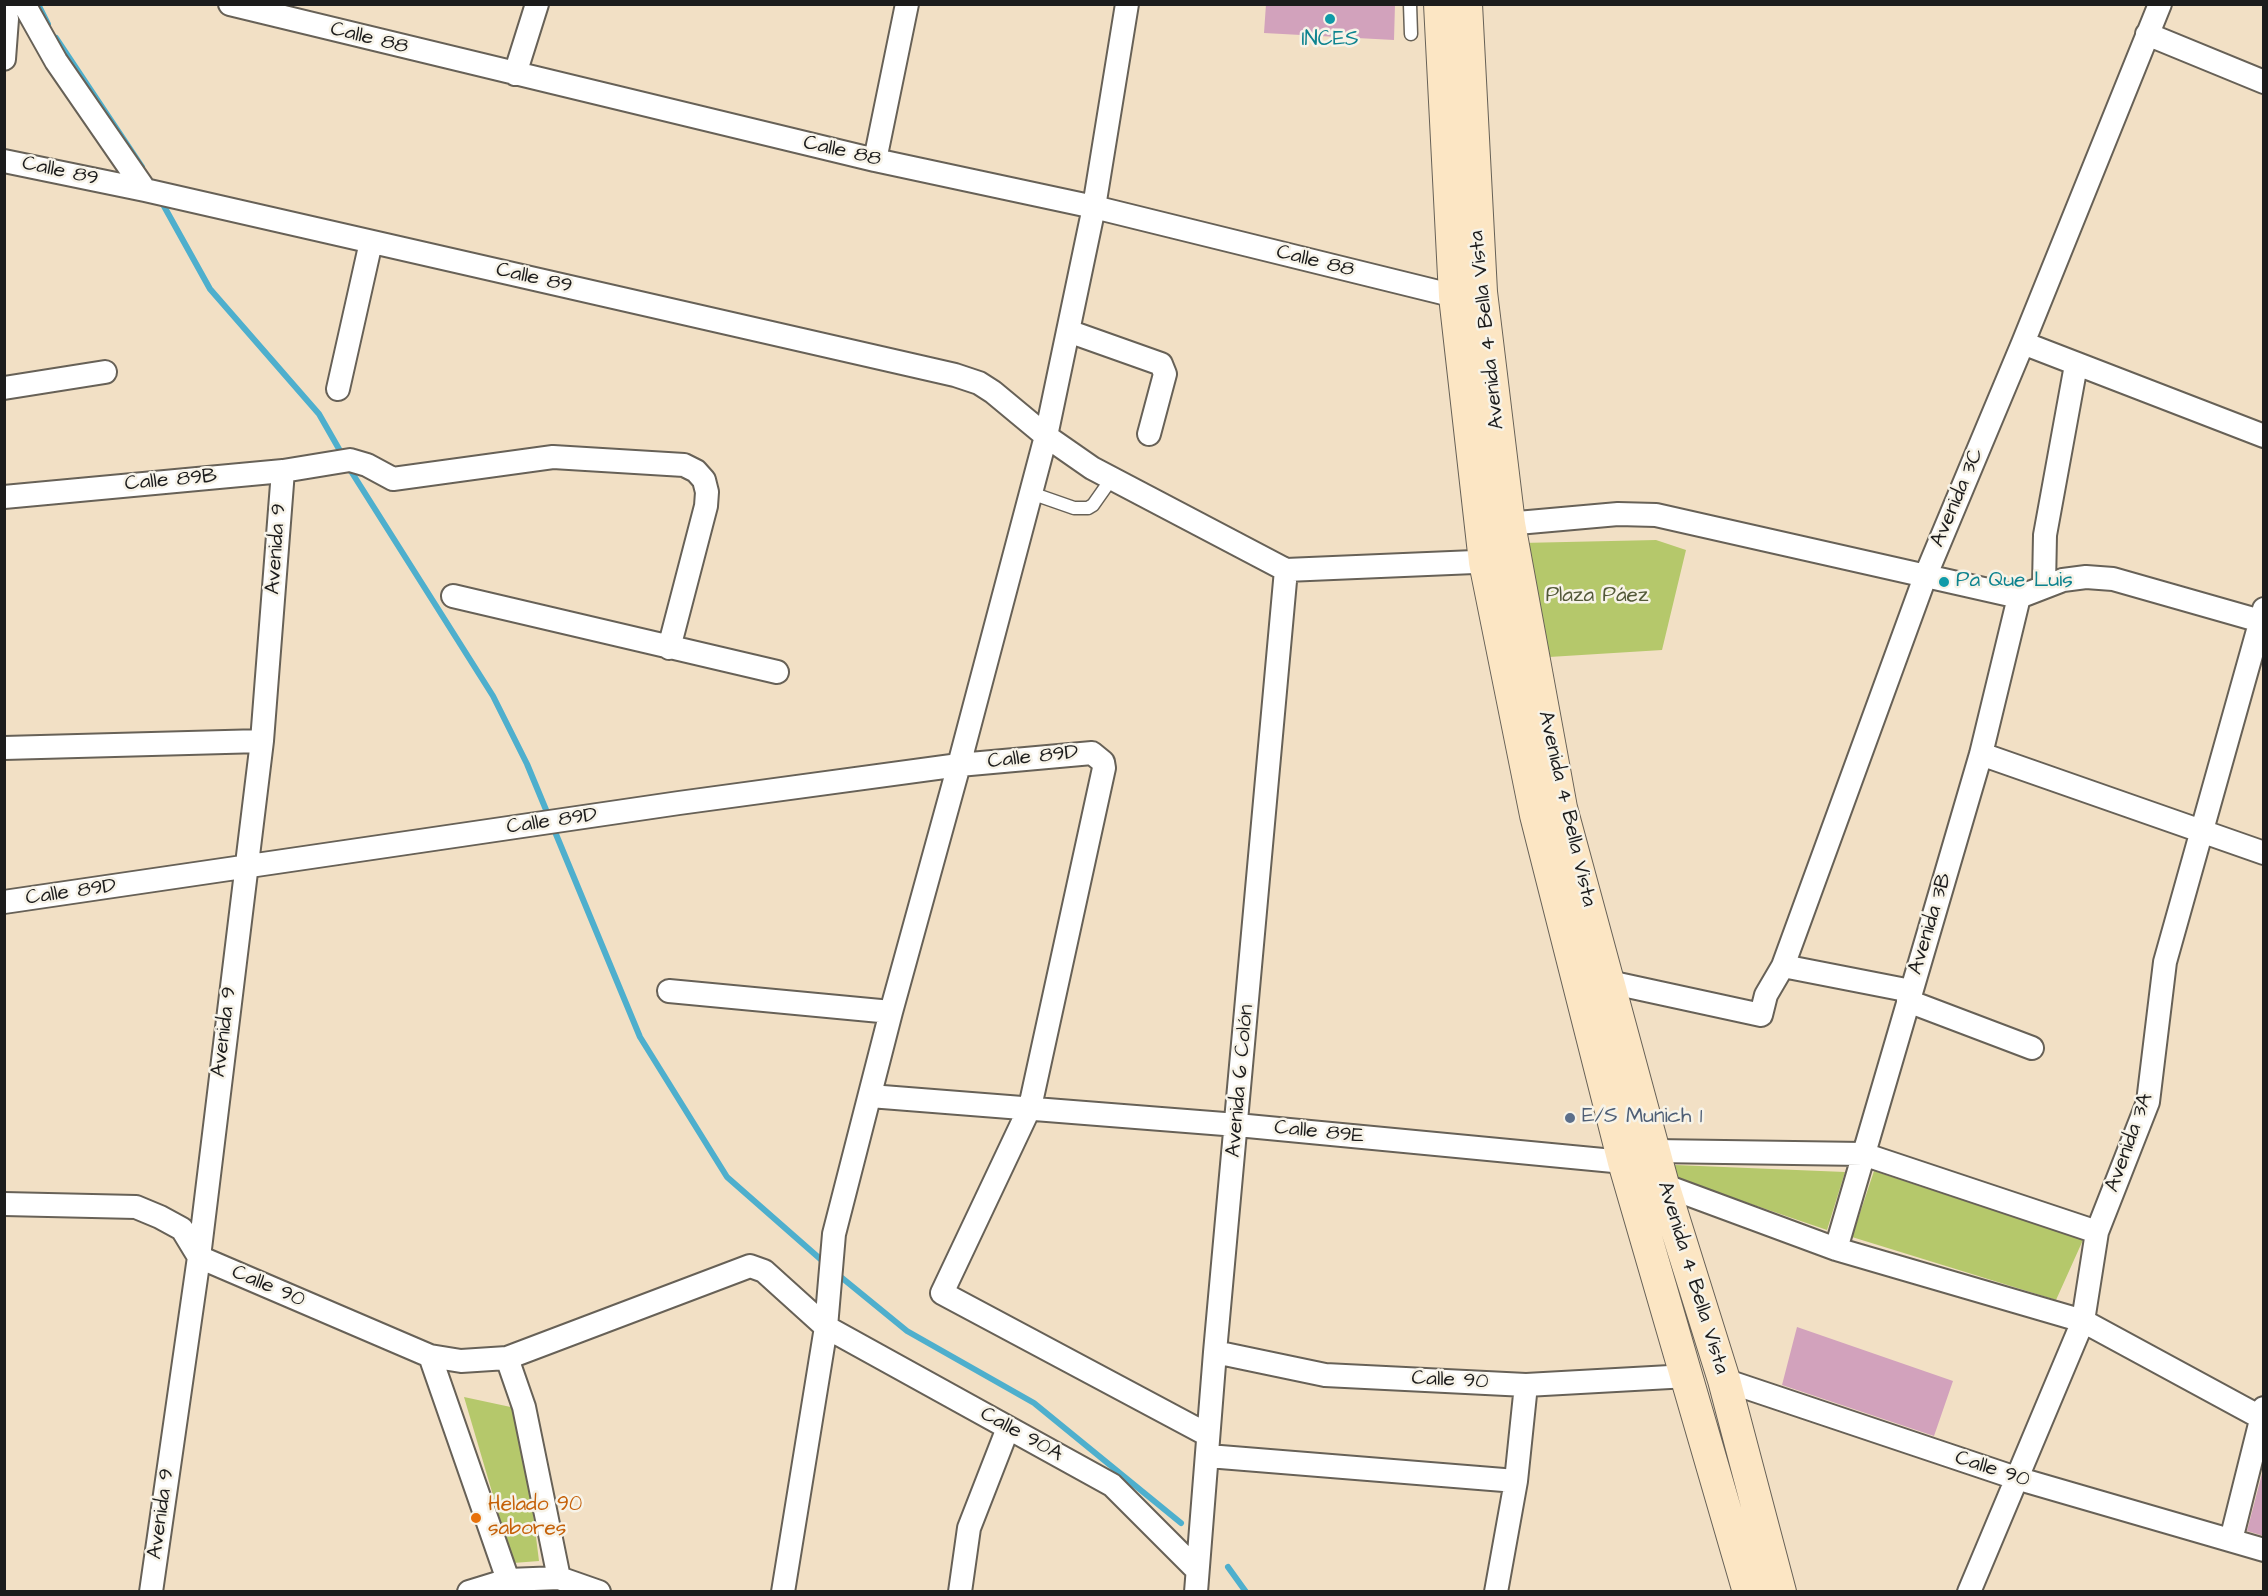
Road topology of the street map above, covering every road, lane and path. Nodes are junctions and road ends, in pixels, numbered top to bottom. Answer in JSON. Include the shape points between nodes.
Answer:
{"nodes":[{"id":1,"x":24,"y":4,"type":"edge"},
{"id":2,"x":230,"y":4,"type":"edge"},
{"id":3,"x":537,"y":4,"type":"edge"},
{"id":4,"x":907,"y":4,"type":"edge"},
{"id":5,"x":1127,"y":4,"type":"edge"},
{"id":6,"x":1410,"y":4,"type":"edge"},
{"id":7,"x":1440,"y":4,"type":"edge"},
{"id":8,"x":1466,"y":4,"type":"edge"},
{"id":9,"x":2160,"y":4,"type":"edge"},
{"id":10,"x":4,"y":7,"type":"edge"},
{"id":11,"x":1411,"y":34,"type":"dead end"},
{"id":12,"x":2147,"y":34,"type":"junction"},
{"id":13,"x":4,"y":59,"type":"edge"},
{"id":14,"x":514,"y":74,"type":"junction"},
{"id":15,"x":2264,"y":82,"type":"edge"},
{"id":16,"x":875,"y":160,"type":"junction"},
{"id":17,"x":4,"y":161,"type":"edge"},
{"id":18,"x":145,"y":190,"type":"junction"},
{"id":19,"x":1094,"y":207,"type":"junction"},
{"id":20,"x":371,"y":242,"type":"junction"},
{"id":21,"x":1455,"y":296,"type":"junction"},
{"id":22,"x":1068,"y":331,"type":"junction"},
{"id":23,"x":2023,"y":343,"type":"junction"},
{"id":24,"x":2076,"y":364,"type":"junction"},
{"id":25,"x":105,"y":372,"type":"dead end"},
{"id":26,"x":4,"y":388,"type":"edge"},
{"id":27,"x":338,"y":389,"type":"dead end"},
{"id":28,"x":1149,"y":434,"type":"dead end"},
{"id":29,"x":1046,"y":436,"type":"junction"},
{"id":30,"x":2264,"y":436,"type":"edge"},
{"id":31,"x":283,"y":471,"type":"junction"},
{"id":32,"x":1112,"y":478,"type":"junction"},
{"id":33,"x":1031,"y":493,"type":"junction"},
{"id":34,"x":4,"y":497,"type":"edge"},
{"id":35,"x":1495,"y":525,"type":"junction"},
{"id":36,"x":1500,"y":561,"type":"junction"},
{"id":37,"x":1287,"y":570,"type":"junction"},
{"id":38,"x":1924,"y":577,"type":"junction"},
{"id":39,"x":2044,"y":586,"type":"junction"},
{"id":40,"x":453,"y":596,"type":"dead end"},
{"id":41,"x":2019,"y":597,"type":"junction"},
{"id":42,"x":2262,"y":617,"type":"edge"},
{"id":43,"x":669,"y":648,"type":"junction"},
{"id":44,"x":777,"y":672,"type":"dead end"},
{"id":45,"x":262,"y":741,"type":"junction"},
{"id":46,"x":4,"y":748,"type":"edge"},
{"id":47,"x":1981,"y":754,"type":"junction"},
{"id":48,"x":959,"y":765,"type":"junction"},
{"id":49,"x":2203,"y":830,"type":"junction"},
{"id":50,"x":2264,"y":853,"type":"edge"},
{"id":51,"x":245,"y":868,"type":"junction"},
{"id":52,"x":4,"y":902,"type":"edge"},
{"id":53,"x":1783,"y":966,"type":"junction"},
{"id":54,"x":1608,"y":982,"type":"junction"},
{"id":55,"x":669,"y":991,"type":"dead end"},
{"id":56,"x":1909,"y":996,"type":"junction"},
{"id":57,"x":891,"y":1012,"type":"junction"},
{"id":58,"x":2032,"y":1048,"type":"dead end"},
{"id":59,"x":870,"y":1096,"type":"junction"},
{"id":60,"x":1030,"y":1107,"type":"junction"},
{"id":61,"x":1237,"y":1125,"type":"junction"},
{"id":62,"x":1655,"y":1151,"type":"junction"},
{"id":63,"x":1863,"y":1154,"type":"junction"},
{"id":64,"x":1624,"y":1162,"type":"junction"},
{"id":65,"x":1663,"y":1185,"type":"junction"},
{"id":66,"x":4,"y":1203,"type":"edge"},
{"id":67,"x":2097,"y":1232,"type":"junction"},
{"id":68,"x":1836,"y":1249,"type":"junction"},
{"id":69,"x":199,"y":1257,"type":"junction"},
{"id":70,"x":2083,"y":1321,"type":"junction"},
{"id":71,"x":826,"y":1327,"type":"junction"},
{"id":72,"x":542,"y":1345,"type":"joint"},
{"id":73,"x":1215,"y":1352,"type":"junction"},
{"id":74,"x":430,"y":1356,"type":"junction"},
{"id":75,"x":507,"y":1358,"type":"junction"},
{"id":76,"x":1688,"y":1376,"type":"junction"},
{"id":77,"x":1724,"y":1380,"type":"junction"},
{"id":78,"x":1526,"y":1385,"type":"junction"},
{"id":79,"x":2262,"y":1412,"type":"edge"},
{"id":80,"x":1008,"y":1428,"type":"junction"},
{"id":81,"x":1208,"y":1445,"type":"junction"},
{"id":82,"x":2016,"y":1478,"type":"junction"},
{"id":83,"x":1516,"y":1480,"type":"junction"},
{"id":84,"x":2231,"y":1540,"type":"junction"},
{"id":85,"x":2264,"y":1550,"type":"edge"},
{"id":86,"x":559,"y":1578,"type":"junction"},
{"id":87,"x":1196,"y":1580,"type":"edge"},
{"id":88,"x":508,"y":1586,"type":"edge"},
{"id":89,"x":151,"y":1592,"type":"edge"},
{"id":90,"x":469,"y":1592,"type":"edge"},
{"id":91,"x":599,"y":1592,"type":"edge"},
{"id":92,"x":783,"y":1592,"type":"edge"},
{"id":93,"x":960,"y":1592,"type":"edge"},
{"id":94,"x":1496,"y":1592,"type":"edge"},
{"id":95,"x":1749,"y":1592,"type":"edge"},
{"id":96,"x":1780,"y":1592,"type":"edge"},
{"id":97,"x":1969,"y":1592,"type":"edge"}],
"edges":[{"from":1,"to":18,"type":"street","via":[[56,61]]},
{"from":2,"to":14,"type":"street","name":"Calle 88"},
{"from":3,"to":14,"type":"street"},
{"from":4,"to":16,"type":"street"},
{"from":5,"to":19,"type":"street"},
{"from":6,"to":11,"type":"lane"},
{"from":7,"to":21,"type":"street","name":"Avenida 4 Bella Vista"},
{"from":8,"to":35,"type":"street","name":"Avenida 4 Bella Vista"},
{"from":9,"to":12,"type":"street","name":"Avenida 3C"},
{"from":10,"to":13,"type":"street"},
{"from":12,"to":15,"type":"street"},
{"from":12,"to":23,"type":"street","name":"Avenida 3C"},
{"from":14,"to":16,"type":"street","name":"Calle 88"},
{"from":16,"to":19,"type":"street","name":"Calle 88"},
{"from":17,"to":18,"type":"street","name":"Calle 89"},
{"from":18,"to":20,"type":"street","name":"Calle 89"},
{"from":19,"to":21,"type":"street","name":"Calle 88"},
{"from":19,"to":22,"type":"street"},
{"from":20,"to":27,"type":"street"},
{"from":20,"to":29,"type":"street","name":"Calle 89","via":[[955,375],[993,392]]},
{"from":21,"to":35,"type":"street","name":"Avenida 4 Bella Vista"},
{"from":22,"to":28,"type":"street","via":[[1161,364],[1165,374]]},
{"from":22,"to":29,"type":"street"},
{"from":23,"to":24,"type":"street"},
{"from":23,"to":38,"type":"street","name":"Avenida 3C"},
{"from":24,"to":30,"type":"street"},
{"from":24,"to":39,"type":"street","via":[[2045,535]]},
{"from":25,"to":26,"type":"street"},
{"from":29,"to":32,"type":"street","name":"Calle 89"},
{"from":29,"to":33,"type":"street"},
{"from":31,"to":34,"type":"street","name":"Calle 89B"},
{"from":31,"to":43,"type":"street","name":"Calle 89B","via":[[336,460],[367,465],[393,479],[553,457],[684,465],[704,480],[706,506]]},
{"from":31,"to":45,"type":"street","name":"Avenida 9"},
{"from":32,"to":33,"type":"lane","via":[[1088,508],[1074,508]]},
{"from":32,"to":37,"type":"street","name":"Calle 89"},
{"from":33,"to":48,"type":"street"},
{"from":35,"to":36,"type":"street","name":"Avenida 4 Bella Vista"},
{"from":35,"to":38,"type":"street","via":[[1618,514],[1656,515]]},
{"from":36,"to":37,"type":"street"},
{"from":36,"to":54,"type":"street","name":"Avenida 4 Bella Vista"},
{"from":36,"to":64,"type":"street","name":"Avenida 4 Bella Vista","via":[[1536,815]]},
{"from":37,"to":61,"type":"street","name":"Avenida 6 Colón"},
{"from":38,"to":41,"type":"street"},
{"from":38,"to":53,"type":"street","name":"Avenida 3C"},
{"from":39,"to":41,"type":"street"},
{"from":39,"to":42,"type":"street","via":[[2086,577],[2113,579]]},
{"from":40,"to":43,"type":"street"},
{"from":41,"to":47,"type":"street","name":"Avenida 3B"},
{"from":42,"to":49,"type":"street","name":"Avenida 3A"},
{"from":43,"to":44,"type":"street"},
{"from":45,"to":46,"type":"street"},
{"from":45,"to":51,"type":"street","name":"Avenida 9"},
{"from":47,"to":49,"type":"street"},
{"from":47,"to":56,"type":"street","name":"Avenida 3B"},
{"from":48,"to":51,"type":"street","name":"Calle 89D"},
{"from":48,"to":57,"type":"street"},
{"from":48,"to":60,"type":"street","name":"Calle 89D","via":[[1084,752],[1103,762]]},
{"from":49,"to":50,"type":"street"},
{"from":49,"to":67,"type":"street","name":"Avenida 3A","via":[[2165,962],[2148,1102]]},
{"from":51,"to":52,"type":"street","name":"Calle 89D"},
{"from":51,"to":69,"type":"street","name":"Avenida 9"},
{"from":53,"to":54,"type":"street","name":"Avenida 3C","via":[[1766,995],[1761,1015]]},
{"from":53,"to":56,"type":"street"},
{"from":54,"to":62,"type":"street","name":"Avenida 4 Bella Vista"},
{"from":55,"to":57,"type":"street"},
{"from":56,"to":58,"type":"street"},
{"from":56,"to":63,"type":"street","name":"Avenida 3B"},
{"from":57,"to":59,"type":"street"},
{"from":59,"to":60,"type":"street","name":"Calle 89E"},
{"from":59,"to":71,"type":"street","via":[[834,1234]]},
{"from":60,"to":61,"type":"street","name":"Calle 89E"},
{"from":60,"to":81,"type":"street","via":[[942,1293]]},
{"from":61,"to":64,"type":"street","name":"Calle 89E"},
{"from":61,"to":73,"type":"street","name":"Avenida 6 Colón"},
{"from":62,"to":63,"type":"street"},
{"from":62,"to":64,"type":"street"},
{"from":62,"to":65,"type":"street","name":"Avenida 4 Bella Vista"},
{"from":63,"to":67,"type":"street"},
{"from":63,"to":68,"type":"street","name":"Avenida 3B"},
{"from":64,"to":65,"type":"street"},
{"from":64,"to":76,"type":"street","name":"Avenida 4 Bella Vista"},
{"from":65,"to":68,"type":"street"},
{"from":65,"to":77,"type":"street","name":"Avenida 4 Bella Vista"},
{"from":66,"to":69,"type":"street","via":[[136,1207],[182,1229]]},
{"from":67,"to":70,"type":"street","name":"Avenida 3A"},
{"from":68,"to":70,"type":"street"},
{"from":69,"to":74,"type":"street","name":"Calle 90"},
{"from":69,"to":89,"type":"street","name":"Avenida 9"},
{"from":70,"to":79,"type":"street"},
{"from":70,"to":82,"type":"street","name":"Avenida 3A"},
{"from":71,"to":72,"type":"street","name":"Calle 90A","via":[[764,1271],[750,1266]]},
{"from":71,"to":80,"type":"street","name":"Calle 90A"},
{"from":71,"to":92,"type":"street"},
{"from":72,"to":75,"type":"street","name":"Calle 90"},
{"from":73,"to":78,"type":"street","name":"Calle 90","via":[[1325,1375]]},
{"from":73,"to":81,"type":"street","name":"Avenida 6 Colón"},
{"from":74,"to":75,"type":"street","name":"Calle 90","via":[[461,1361]]},
{"from":74,"to":88,"type":"street"},
{"from":75,"to":86,"type":"street","via":[[524,1407]]},
{"from":76,"to":78,"type":"street","name":"Calle 90"},
{"from":76,"to":95,"type":"street","name":"Avenida 4 Bella Vista"},
{"from":77,"to":82,"type":"street","name":"Calle 90"},
{"from":77,"to":96,"type":"street","name":"Avenida 4 Bella Vista"},
{"from":78,"to":83,"type":"street"},
{"from":79,"to":84,"type":"street"},
{"from":80,"to":87,"type":"street","name":"Calle 90A","via":[[1112,1485]]},
{"from":80,"to":93,"type":"street","via":[[969,1528]]},
{"from":81,"to":83,"type":"street"},
{"from":81,"to":87,"type":"street","name":"Avenida 6 Colón"},
{"from":82,"to":84,"type":"street","name":"Calle 90"},
{"from":82,"to":97,"type":"street","name":"Avenida 3A"},
{"from":83,"to":94,"type":"street"},
{"from":84,"to":85,"type":"street","name":"Calle 90"},
{"from":86,"to":88,"type":"street"},
{"from":86,"to":91,"type":"street"},
{"from":88,"to":90,"type":"street"}]}
